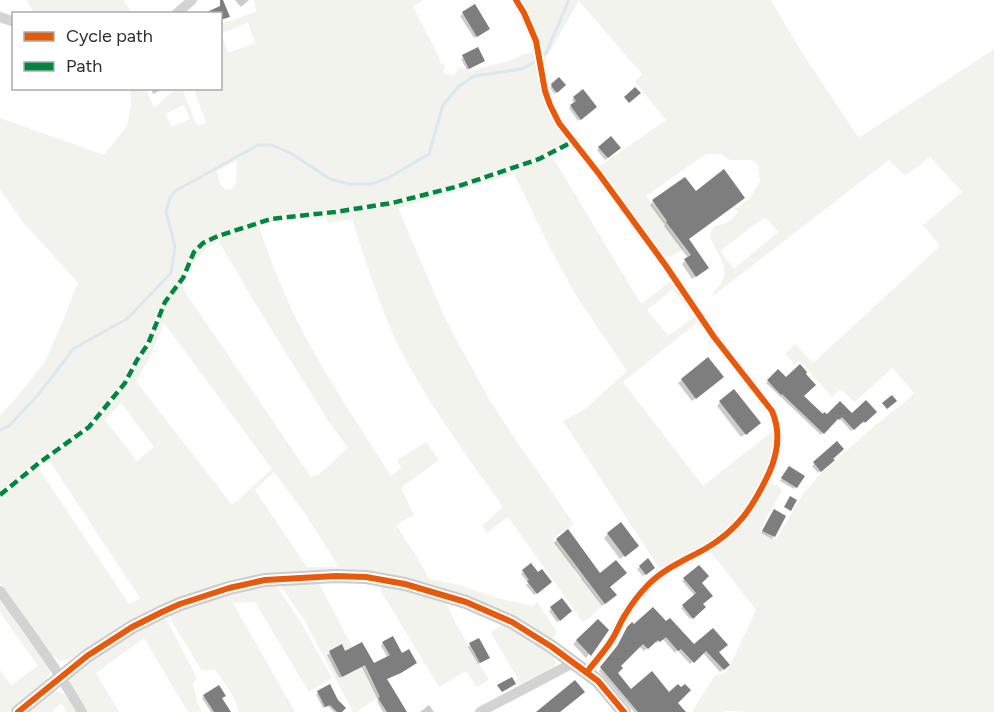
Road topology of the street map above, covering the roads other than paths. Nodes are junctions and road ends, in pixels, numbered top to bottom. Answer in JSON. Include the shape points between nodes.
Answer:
{"nodes":[{"id":1,"x":192,"y":0,"type":"edge"},
{"id":2,"x":516,"y":0,"type":"edge"},
{"id":3,"x":178,"y":12,"type":"edge"},
{"id":4,"x":0,"y":591,"type":"edge"},
{"id":5,"x":573,"y":663,"type":"junction"},
{"id":6,"x":587,"y":672,"type":"junction"},
{"id":7,"x":62,"y":677,"type":"junction"},
{"id":8,"x":18,"y":712,"type":"edge"},
{"id":9,"x":82,"y":712,"type":"edge"},
{"id":10,"x":480,"y":712,"type":"edge"},
{"id":11,"x":624,"y":712,"type":"edge"}],
"edges":[{"from":1,"to":3,"type":"street"},
{"from":2,"to":6,"type":"street","via":[[536,40],[545,91],[559,123],[772,411],[777,423],[774,463],[739,523],[648,585]]},
{"from":4,"to":7,"type":"street"},
{"from":5,"to":6,"type":"street"},
{"from":5,"to":7,"type":"street","via":[[512,622],[466,602],[366,577],[319,576],[265,580],[180,604],[132,627]]},
{"from":5,"to":10,"type":"street"},
{"from":6,"to":11,"type":"street"},
{"from":7,"to":8,"type":"street"},
{"from":7,"to":9,"type":"street"}]}
